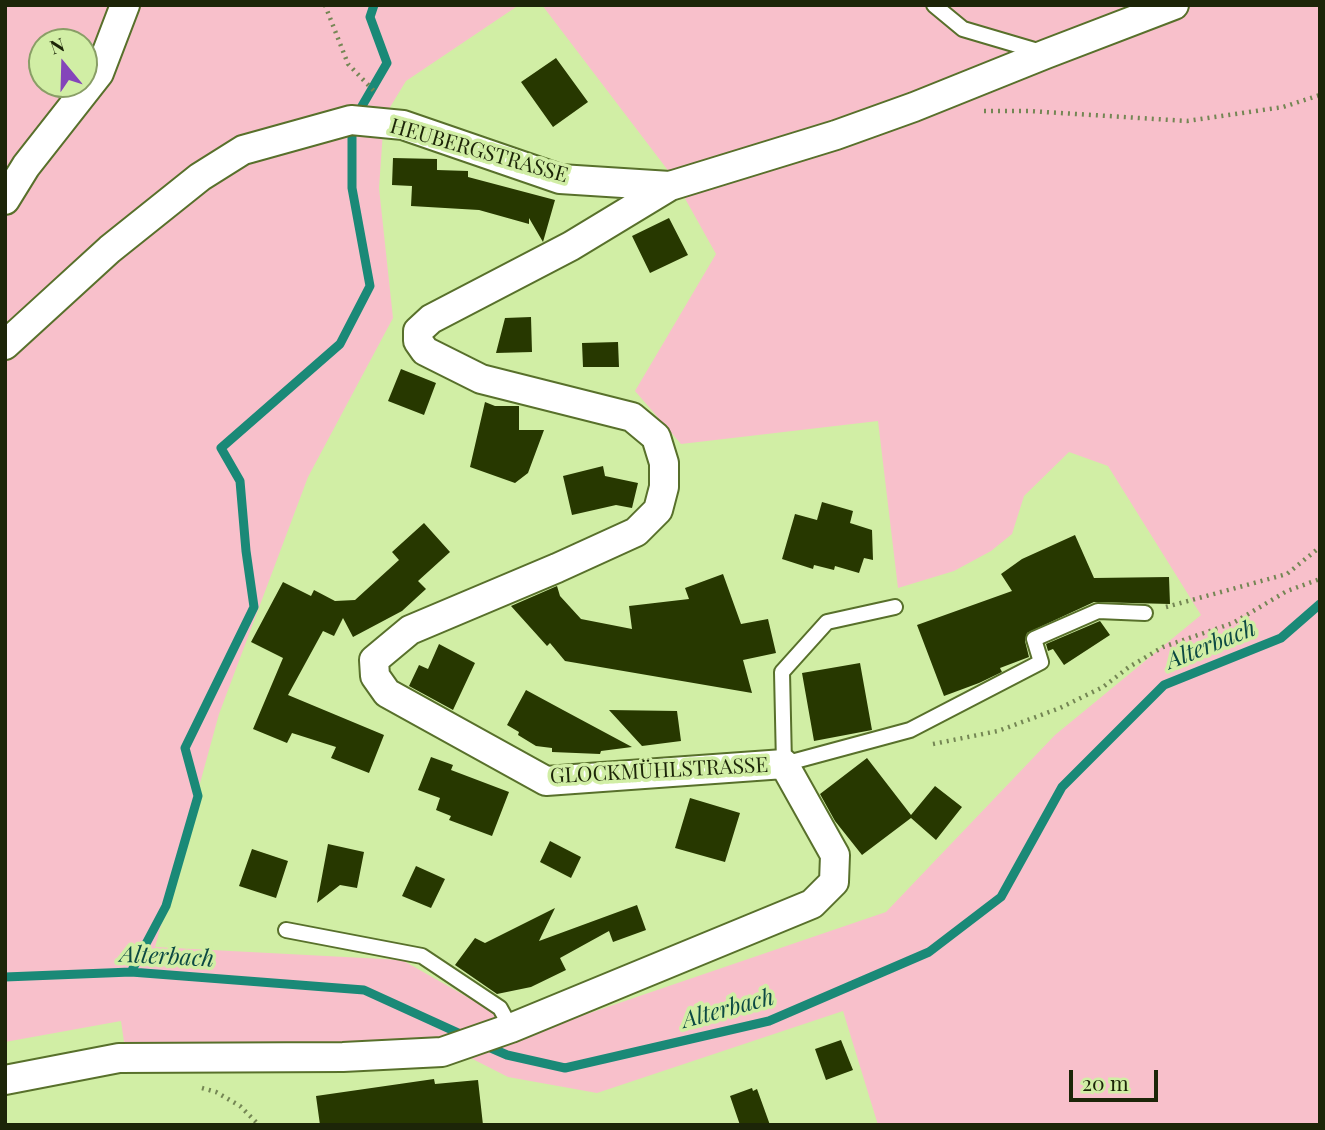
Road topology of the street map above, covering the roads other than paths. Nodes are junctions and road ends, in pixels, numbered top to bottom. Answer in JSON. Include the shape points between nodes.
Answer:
{"nodes":[{"id":1,"x":125,"y":5,"type":"edge"},
{"id":2,"x":934,"y":5,"type":"edge"},
{"id":3,"x":1174,"y":5,"type":"edge"},
{"id":4,"x":1046,"y":54,"type":"junction"},
{"id":5,"x":670,"y":186,"type":"junction"},
{"id":6,"x":5,"y":200,"type":"edge"},
{"id":7,"x":5,"y":345,"type":"edge"},
{"id":8,"x":895,"y":607,"type":"dead end"},
{"id":9,"x":1145,"y":613,"type":"road end"},
{"id":10,"x":784,"y":764,"type":"junction"},
{"id":11,"x":286,"y":930,"type":"dead end"},
{"id":12,"x":511,"y":1028,"type":"junction"},
{"id":13,"x":5,"y":1080,"type":"edge"}],
"edges":[{"from":1,"to":6,"type":"street","via":[[99,73]]},
{"from":2,"to":4,"type":"lane","via":[[963,29]]},
{"from":3,"to":4,"type":"street","name":"HEUBERGSTRASSE"},
{"from":4,"to":5,"type":"street","name":"HEUBERGSTRASSE","via":[[836,135]]},
{"from":5,"to":7,"type":"street","name":"HEUBERGSTRASSE","via":[[560,178],[403,125],[351,120],[243,150],[200,177],[110,249]]},
{"from":5,"to":10,"type":"street","name":"GLOCKMÜHLSTRASSE","via":[[571,246],[431,319],[418,331],[425,351],[481,379],[632,418],[656,437],[664,463],[658,510],[636,532],[410,630],[374,660],[375,676],[387,693],[546,781]]},
{"from":8,"to":10,"type":"lane","via":[[827,622],[782,672]]},
{"from":9,"to":10,"type":"lane","via":[[1098,611],[1034,639],[1041,662],[910,730]]},
{"from":10,"to":12,"type":"street","name":"GLOCKMÜHLSTRASSE","via":[[835,855],[835,882],[812,904]]},
{"from":11,"to":12,"type":"lane","via":[[422,956],[500,1008]]},
{"from":12,"to":13,"type":"street","name":"GLOCKMÜHLSTRASSE","via":[[442,1052],[119,1058]]}]}
